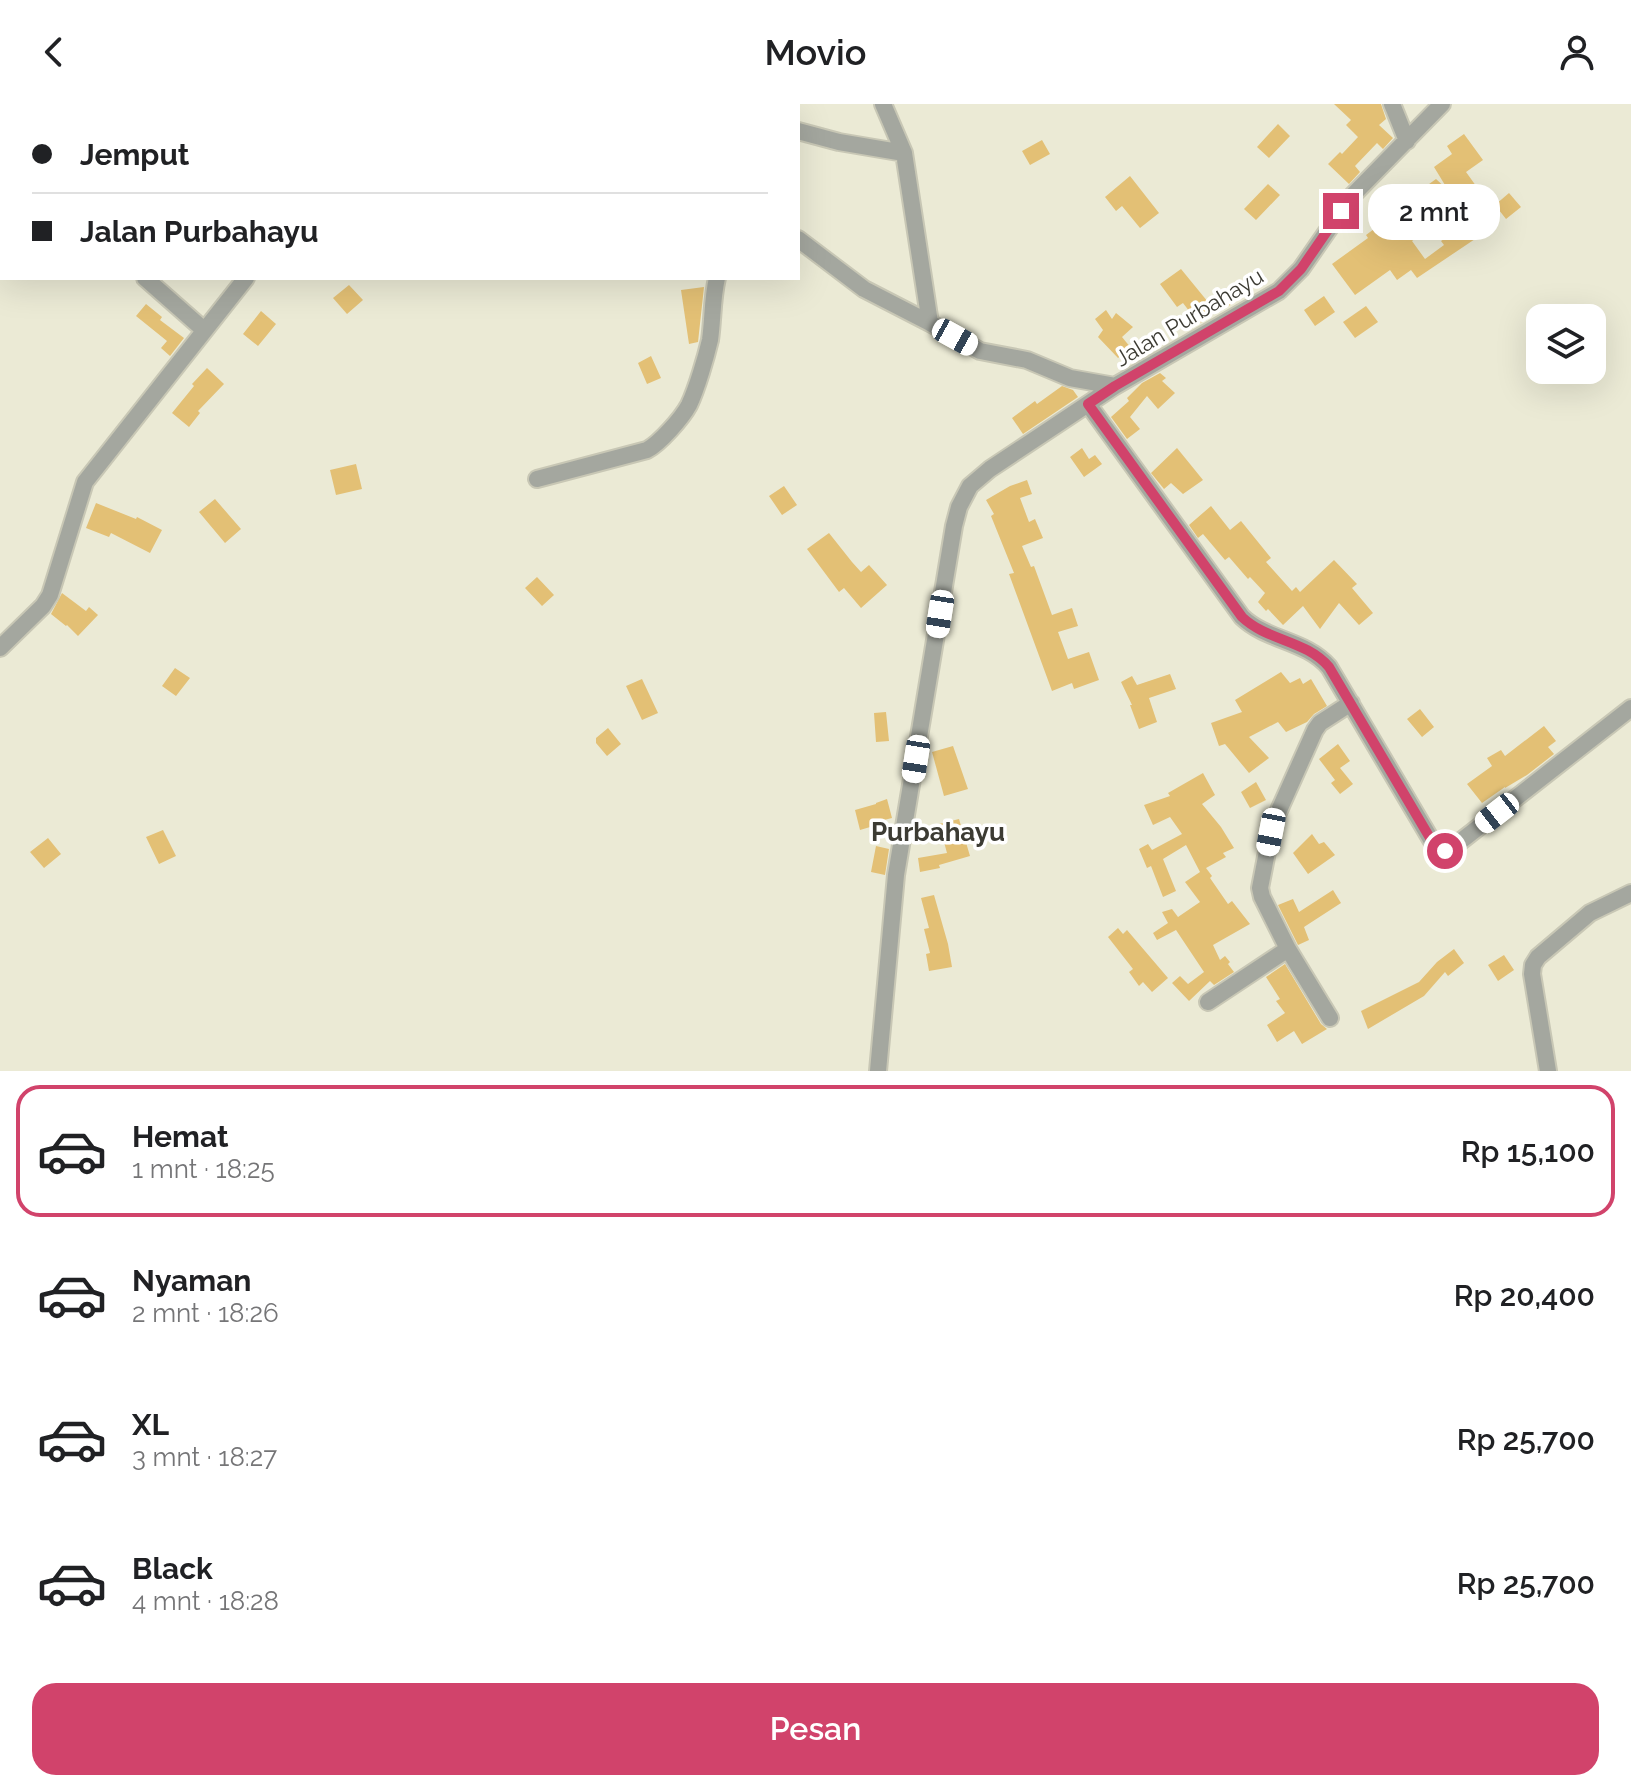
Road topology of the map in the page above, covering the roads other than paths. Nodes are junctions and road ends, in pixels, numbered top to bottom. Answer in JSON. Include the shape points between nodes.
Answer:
{"nodes":[{"id":1,"x":883,"y":104,"type":"edge"},
{"id":2,"x":1392,"y":104,"type":"edge"},
{"id":3,"x":1442,"y":104,"type":"edge"},
{"id":4,"x":800,"y":132,"type":"edge"},
{"id":5,"x":1407,"y":141,"type":"junction"},
{"id":6,"x":904,"y":153,"type":"junction"},
{"id":7,"x":800,"y":241,"type":"edge"},
{"id":8,"x":147,"y":280,"type":"edge"},
{"id":9,"x":244,"y":280,"type":"edge"},
{"id":10,"x":717,"y":280,"type":"edge"},
{"id":11,"x":930,"y":323,"type":"junction"},
{"id":12,"x":204,"y":330,"type":"junction"},
{"id":13,"x":1115,"y":386,"type":"junction"},
{"id":14,"x":1088,"y":404,"type":"junction"},
{"id":15,"x":537,"y":479,"type":"dead end"},
{"id":16,"x":0,"y":648,"type":"edge"},
{"id":17,"x":1351,"y":703,"type":"junction"},
{"id":18,"x":1631,"y":708,"type":"edge"},
{"id":19,"x":1631,"y":893,"type":"edge"},
{"id":20,"x":1288,"y":949,"type":"junction"},
{"id":21,"x":1208,"y":1002,"type":"dead end"},
{"id":22,"x":1330,"y":1018,"type":"dead end"},
{"id":23,"x":878,"y":1071,"type":"edge"},
{"id":24,"x":1548,"y":1071,"type":"edge"}],
"edges":[{"from":1,"to":6,"type":"street"},
{"from":2,"to":5,"type":"street"},
{"from":3,"to":5,"type":"street","name":"Jalan Purbahayu"},
{"from":4,"to":6,"type":"street"},
{"from":5,"to":13,"type":"street","name":"Jalan Purbahayu","via":[[1351,197],[1301,269],[1279,291]]},
{"from":6,"to":11,"type":"street"},
{"from":7,"to":11,"type":"street","via":[[864,289]]},
{"from":8,"to":12,"type":"street"},
{"from":9,"to":12,"type":"street"},
{"from":10,"to":15,"type":"street","via":[[709,342],[690,400],[657,443]]},
{"from":11,"to":13,"type":"street","via":[[980,351]]},
{"from":12,"to":16,"type":"street","via":[[85,482],[50,595]]},
{"from":13,"to":14,"type":"street","name":"Jalan Purbahayu"},
{"from":14,"to":17,"type":"street","via":[[1242,617],[1317,655]]},
{"from":14,"to":23,"type":"street","name":"Jalan Purbahayu","via":[[990,469],[970,486],[959,507],[896,875]]},
{"from":17,"to":18,"type":"street","via":[[1433,843],[1445,851]]},
{"from":17,"to":20,"type":"street","via":[[1315,730],[1272,826],[1261,893]]},
{"from":19,"to":24,"type":"street","via":[[1590,913],[1533,965]]},
{"from":20,"to":21,"type":"street"},
{"from":20,"to":22,"type":"street"}]}
